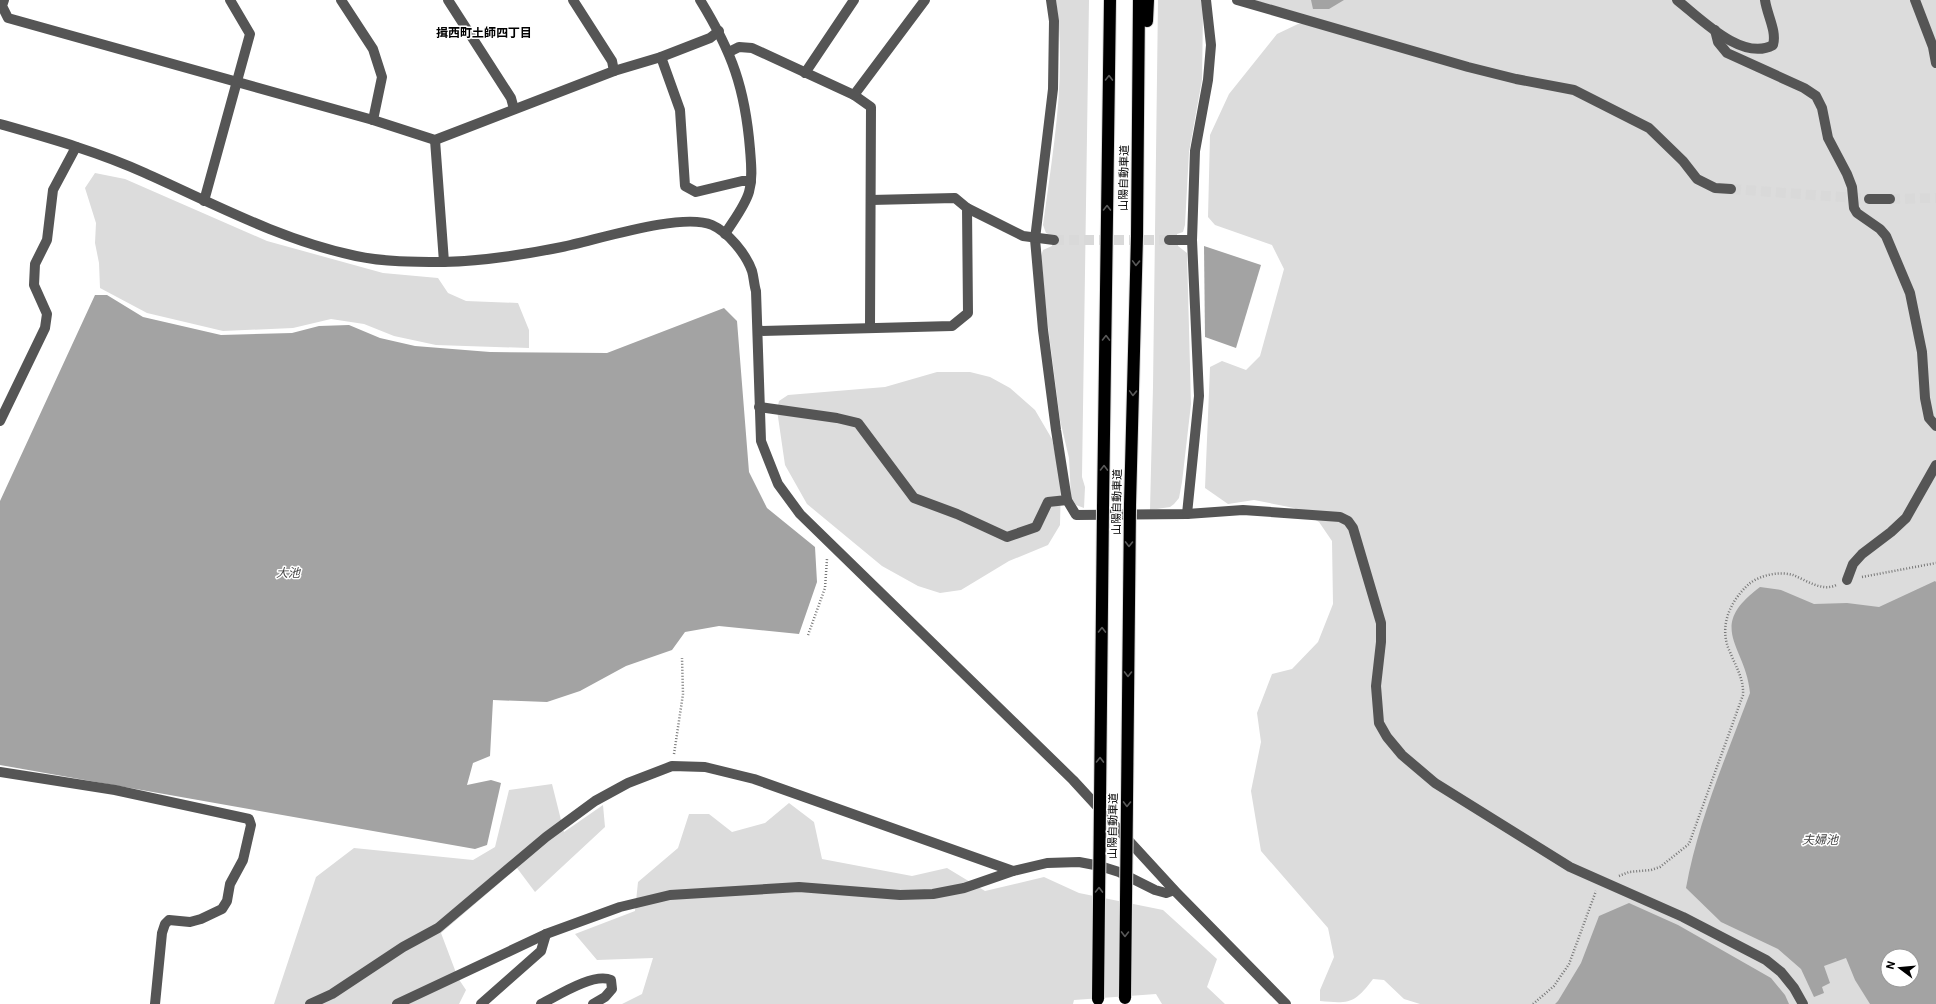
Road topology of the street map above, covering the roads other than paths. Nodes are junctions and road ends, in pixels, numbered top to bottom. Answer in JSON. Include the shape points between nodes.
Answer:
{"nodes":[{"id":1,"x":4,"y":0,"type":"edge"},
{"id":2,"x":230,"y":0,"type":"edge"},
{"id":3,"x":341,"y":0,"type":"edge"},
{"id":4,"x":448,"y":0,"type":"edge"},
{"id":5,"x":573,"y":0,"type":"edge"},
{"id":6,"x":700,"y":0,"type":"edge"},
{"id":7,"x":854,"y":0,"type":"edge"},
{"id":8,"x":925,"y":0,"type":"edge"},
{"id":9,"x":1051,"y":0,"type":"edge"},
{"id":10,"x":1110,"y":0,"type":"edge"},
{"id":11,"x":1139,"y":0,"type":"edge"},
{"id":12,"x":1148,"y":0,"type":"edge"},
{"id":13,"x":1206,"y":0,"type":"edge"},
{"id":14,"x":1236,"y":0,"type":"edge"},
{"id":15,"x":1677,"y":0,"type":"edge"},
{"id":16,"x":1765,"y":0,"type":"edge"},
{"id":17,"x":1916,"y":0,"type":"edge"},
{"id":18,"x":1715,"y":30,"type":"junction"},
{"id":19,"x":719,"y":31,"type":"junction"},
{"id":20,"x":729,"y":52,"type":"junction"},
{"id":21,"x":662,"y":57,"type":"junction"},
{"id":22,"x":1936,"y":63,"type":"edge"},
{"id":23,"x":614,"y":71,"type":"junction"},
{"id":24,"x":805,"y":73,"type":"junction"},
{"id":25,"x":237,"y":82,"type":"junction"},
{"id":26,"x":854,"y":95,"type":"junction"},
{"id":27,"x":514,"y":110,"type":"junction"},
{"id":28,"x":373,"y":120,"type":"junction"},
{"id":29,"x":0,"y":124,"type":"edge"},
{"id":30,"x":435,"y":140,"type":"junction"},
{"id":31,"x":76,"y":147,"type":"junction"},
{"id":32,"x":751,"y":182,"type":"junction"},
{"id":33,"x":1731,"y":189,"type":"tunnel mouth"},
{"id":34,"x":1869,"y":199,"type":"tunnel mouth"},
{"id":35,"x":1890,"y":199,"type":"tunnel mouth"},
{"id":36,"x":871,"y":200,"type":"junction"},
{"id":37,"x":204,"y":201,"type":"junction"},
{"id":38,"x":967,"y":208,"type":"junction"},
{"id":39,"x":725,"y":234,"type":"junction"},
{"id":40,"x":1137,"y":236,"type":"junction"},
{"id":41,"x":1035,"y":239,"type":"junction"},
{"id":42,"x":1054,"y":240,"type":"tunnel mouth"},
{"id":43,"x":1169,"y":240,"type":"tunnel mouth"},
{"id":44,"x":1192,"y":240,"type":"junction"},
{"id":45,"x":444,"y":262,"type":"junction"},
{"id":46,"x":870,"y":328,"type":"junction"},
{"id":47,"x":758,"y":331,"type":"junction"},
{"id":48,"x":759,"y":407,"type":"junction"},
{"id":49,"x":0,"y":421,"type":"edge"},
{"id":50,"x":1936,"y":426,"type":"edge"},
{"id":51,"x":1936,"y":465,"type":"edge"},
{"id":52,"x":1067,"y":500,"type":"junction"},
{"id":53,"x":1187,"y":514,"type":"junction"},
{"id":54,"x":1847,"y":580,"type":"road end"},
{"id":55,"x":0,"y":772,"type":"edge"},
{"id":56,"x":1013,"y":870,"type":"junction"},
{"id":57,"x":1174,"y":890,"type":"junction"},
{"id":58,"x":546,"y":934,"type":"junction"},
{"id":59,"x":1124,"y":1001,"type":"edge"},
{"id":60,"x":1098,"y":1002,"type":"edge"},
{"id":61,"x":154,"y":1004,"type":"edge"},
{"id":62,"x":310,"y":1004,"type":"edge"},
{"id":63,"x":397,"y":1004,"type":"edge"},
{"id":64,"x":481,"y":1004,"type":"edge"},
{"id":65,"x":541,"y":1004,"type":"edge"},
{"id":66,"x":593,"y":1004,"type":"edge"},
{"id":67,"x":1286,"y":1004,"type":"edge"},
{"id":68,"x":1803,"y":1004,"type":"edge"}],
"edges":[{"from":1,"to":25,"type":"street","via":[[2,6],[8,18]]},
{"from":2,"to":25,"type":"street","via":[[250,34]]},
{"from":3,"to":28,"type":"street","via":[[373,48],[382,77]]},
{"from":4,"to":27,"type":"street","via":[[510,98]]},
{"from":5,"to":23,"type":"street","via":[[612,61]]},
{"from":6,"to":19,"type":"street"},
{"from":7,"to":24,"type":"street"},
{"from":8,"to":26,"type":"street"},
{"from":9,"to":41,"type":"street","via":[[1054,21],[1053,89]]},
{"from":60,"to":10,"type":"highway","name":"山陽自動車道","one_way":true,"bridge":true},
{"from":11,"to":40,"type":"highway","name":"山陽自動車道"},
{"from":12,"to":40,"type":"highway"},
{"from":13,"to":44,"type":"street","via":[[1211,45],[1208,80],[1195,151]]},
{"from":14,"to":33,"type":"street","via":[[1516,79],[1574,90],[1649,128],[1684,161],[1697,179],[1715,188]]},
{"from":15,"to":18,"type":"street"},
{"from":16,"to":18,"type":"street","via":[[1775,37],[1773,45],[1760,50],[1729,41]]},
{"from":17,"to":22,"type":"street"},
{"from":18,"to":50,"type":"street","via":[[1718,42],[1727,53],[1816,96],[1822,108],[1828,138],[1852,187],[1854,208],[1886,236],[1910,293],[1922,352],[1925,398],[1929,418]]},
{"from":19,"to":20,"type":"street"},
{"from":19,"to":21,"type":"street","via":[[710,38]]},
{"from":20,"to":24,"type":"street","via":[[739,47],[752,48]]},
{"from":20,"to":32,"type":"street","via":[[740,84],[748,122]]},
{"from":21,"to":23,"type":"street"},
{"from":21,"to":32,"type":"street","via":[[680,110],[685,186],[696,192],[742,181]]},
{"from":23,"to":27,"type":"street"},
{"from":24,"to":26,"type":"street"},
{"from":25,"to":28,"type":"street"},
{"from":25,"to":37,"type":"street"},
{"from":26,"to":36,"type":"street","via":[[871,107]]},
{"from":27,"to":30,"type":"street"},
{"from":28,"to":30,"type":"street"},
{"from":29,"to":31,"type":"street"},
{"from":30,"to":45,"type":"street"},
{"from":31,"to":37,"type":"street","via":[[143,172]]},
{"from":31,"to":49,"type":"street","via":[[53,190],[47,240],[34,264],[34,285],[47,314],[45,328]]},
{"from":32,"to":39,"type":"street","via":[[749,193]]},
{"from":34,"to":35,"type":"street"},
{"from":36,"to":38,"type":"street","via":[[955,198]]},
{"from":36,"to":46,"type":"street"},
{"from":37,"to":45,"type":"street","via":[[294,239],[357,256],[393,261]]},
{"from":38,"to":41,"type":"street","via":[[991,222]]},
{"from":38,"to":46,"type":"street","via":[[968,313],[952,326]]},
{"from":39,"to":45,"type":"street","via":[[704,223],[683,221],[561,247],[508,256]]},
{"from":39,"to":47,"type":"street","via":[[740,250],[751,270],[756,292]]},
{"from":40,"to":59,"type":"highway","name":"山陽自動車道","one_way":true,"bridge":true,"via":[[1130,505]]},
{"from":41,"to":42,"type":"street"},
{"from":41,"to":52,"type":"street","via":[[1043,330]]},
{"from":43,"to":44,"type":"street"},
{"from":44,"to":53,"type":"street","via":[[1199,396]]},
{"from":46,"to":47,"type":"street"},
{"from":47,"to":48,"type":"street"},
{"from":48,"to":52,"type":"street","via":[[858,423],[914,498],[1007,537],[1036,527],[1048,502]]},
{"from":48,"to":57,"type":"street","via":[[761,441],[778,484],[800,514],[1073,780]]},
{"from":51,"to":54,"type":"street","via":[[1906,518],[1853,564]]},
{"from":52,"to":53,"type":"street","via":[[1076,516]]},
{"from":53,"to":68,"type":"street","via":[[1243,510],[1340,517],[1348,521],[1353,528],[1380,623],[1381,642],[1376,686],[1379,724],[1402,755],[1435,783],[1570,867],[1683,917],[1766,960],[1781,972]]},
{"from":55,"to":61,"type":"street","via":[[116,790],[249,819],[251,825],[243,860],[230,884],[227,901],[222,909],[202,919],[190,922],[169,920],[165,924]]},
{"from":56,"to":57,"type":"street","via":[[1047,863],[1079,862],[1119,872],[1155,890],[1166,893]]},
{"from":56,"to":58,"type":"street","via":[[964,888],[933,894],[900,895],[799,887],[670,895],[620,907]]},
{"from":56,"to":62,"type":"street","via":[[754,779],[705,767],[672,766],[628,783],[595,801],[546,837],[438,928],[402,947],[332,994]]},
{"from":57,"to":67,"type":"street"},
{"from":58,"to":63,"type":"street"},
{"from":58,"to":64,"type":"street","via":[[541,951]]},
{"from":65,"to":66,"type":"street","via":[[588,981],[605,977],[611,980],[612,989]]}]}
